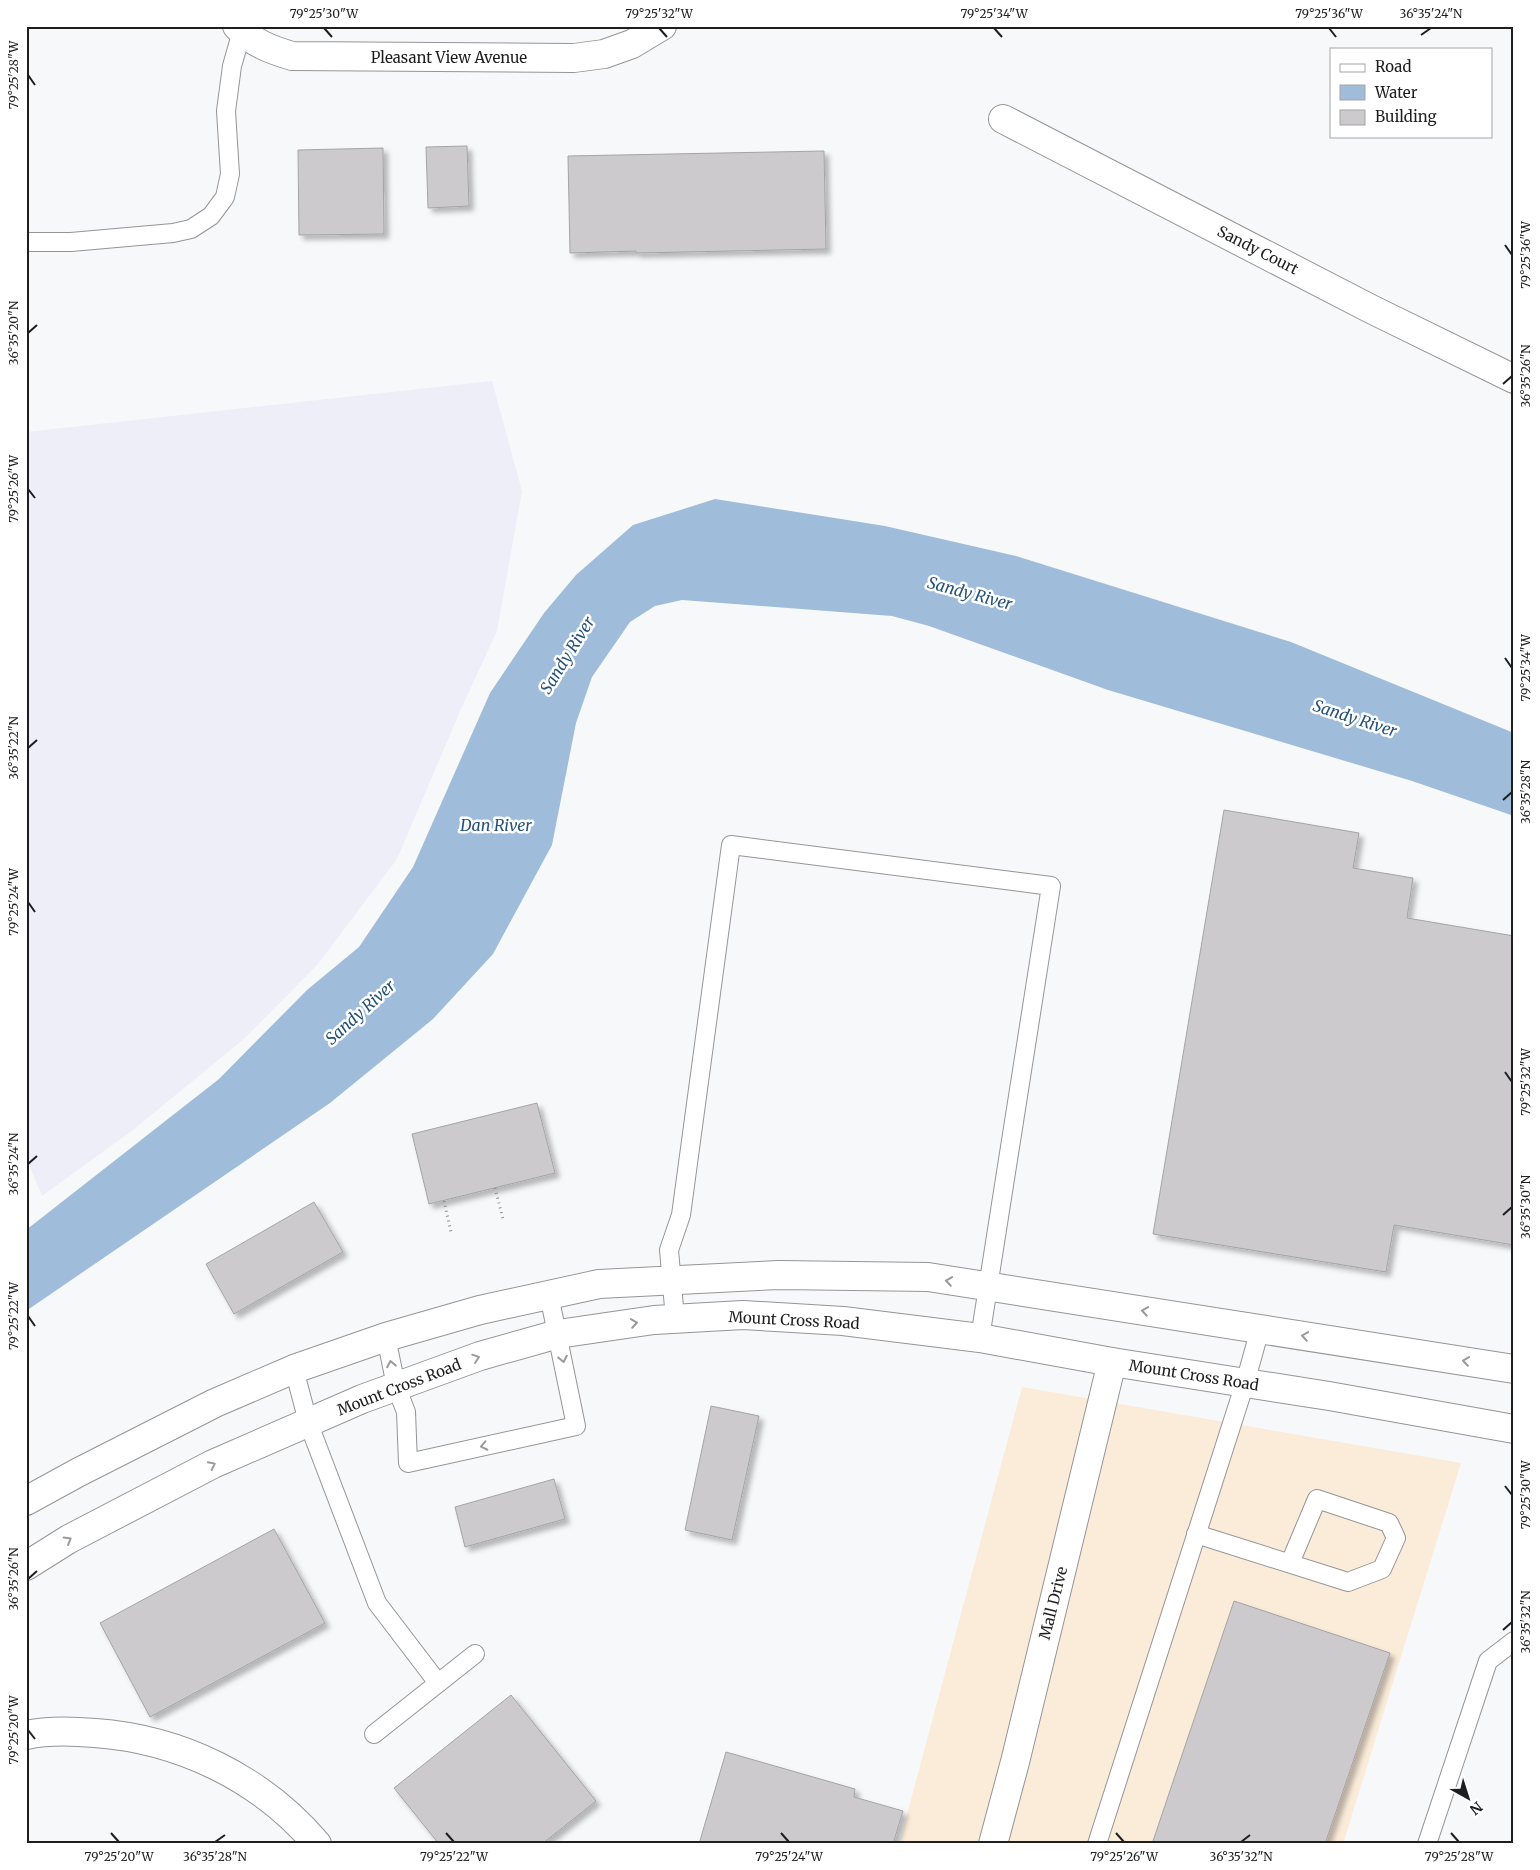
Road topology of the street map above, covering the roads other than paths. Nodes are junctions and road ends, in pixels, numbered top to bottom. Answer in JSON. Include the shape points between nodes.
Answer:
{"nodes":[{"id":1,"x":662,"y":26,"type":"edge"},
{"id":2,"x":240,"y":29,"type":"edge"},
{"id":3,"x":1003,"y":119,"type":"dead end"},
{"id":4,"x":26,"y":242,"type":"edge"},
{"id":5,"x":1514,"y":379,"type":"edge"},
{"id":6,"x":672,"y":1280,"type":"junction"},
{"id":7,"x":988,"y":1287,"type":"junction"},
{"id":8,"x":549,"y":1295,"type":"junction"},
{"id":9,"x":675,"y":1319,"type":"junction"},
{"id":10,"x":1260,"y":1329,"type":"junction"},
{"id":11,"x":558,"y":1334,"type":"junction"},
{"id":12,"x":386,"y":1337,"type":"junction"},
{"id":13,"x":980,"y":1338,"type":"junction"},
{"id":14,"x":1112,"y":1362,"type":"junction"},
{"id":15,"x":294,"y":1369,"type":"junction"},
{"id":16,"x":1514,"y":1369,"type":"edge"},
{"id":17,"x":1245,"y":1383,"type":"junction"},
{"id":18,"x":396,"y":1386,"type":"junction"},
{"id":19,"x":308,"y":1422,"type":"junction"},
{"id":20,"x":1514,"y":1429,"type":"edge"},
{"id":21,"x":26,"y":1501,"type":"edge"},
{"id":22,"x":1196,"y":1534,"type":"junction"},
{"id":23,"x":1290,"y":1564,"type":"junction"},
{"id":24,"x":26,"y":1566,"type":"edge"},
{"id":25,"x":1514,"y":1641,"type":"edge"},
{"id":26,"x":475,"y":1654,"type":"dead end"},
{"id":27,"x":438,"y":1683,"type":"junction"},
{"id":28,"x":374,"y":1734,"type":"dead end"},
{"id":29,"x":26,"y":1735,"type":"edge"},
{"id":30,"x":317,"y":1844,"type":"edge"},
{"id":31,"x":993,"y":1844,"type":"edge"},
{"id":32,"x":1097,"y":1844,"type":"edge"},
{"id":33,"x":1427,"y":1844,"type":"edge"}],
"edges":[{"from":1,"to":2,"type":"main road","name":"Pleasant View Avenue","via":[[632,44],[604,54],[574,58],[292,56],[266,48]]},
{"from":2,"to":4,"type":"lane","via":[[226,111],[230,174],[224,197],[211,216],[191,229],[173,233],[71,242]]},
{"from":3,"to":5,"type":"main road","name":"Sandy Court"},
{"from":7,"to":6,"type":"main road","one_way":true,"via":[[928,1277],[778,1275]]},
{"from":6,"to":7,"type":"lane","via":[[669,1250],[681,1215],[731,846],[1051,886]]},
{"from":6,"to":8,"type":"main road","via":[[600,1284]]},
{"from":6,"to":9,"type":"lane"},
{"from":10,"to":7,"type":"main road","one_way":true},
{"from":7,"to":13,"type":"lane"},
{"from":8,"to":11,"type":"lane"},
{"from":8,"to":12,"type":"main road","via":[[480,1310]]},
{"from":11,"to":9,"type":"main road","name":"Mount Cross Road","one_way":true},
{"from":9,"to":13,"type":"main road","name":"Mount Cross Road","via":[[743,1315],[833,1321]]},
{"from":16,"to":10,"type":"main road","one_way":true},
{"from":10,"to":17,"type":"lane"},
{"from":18,"to":11,"type":"main road","name":"Mount Cross Road","one_way":true,"via":[[480,1356]]},
{"from":11,"to":18,"type":"lane","one_way":true,"via":[[576,1426],[408,1463],[406,1412]]},
{"from":12,"to":15,"type":"main road"},
{"from":18,"to":12,"type":"lane","one_way":true},
{"from":13,"to":14,"type":"main road","name":"Mount Cross Road"},
{"from":14,"to":17,"type":"main road","name":"Mount Cross Road"},
{"from":14,"to":31,"type":"main road","name":"Mall Drive"},
{"from":15,"to":19,"type":"lane"},
{"from":15,"to":21,"type":"main road","via":[[215,1402]]},
{"from":17,"to":20,"type":"main road","name":"Mount Cross Road"},
{"from":17,"to":22,"type":"lane"},
{"from":18,"to":19,"type":"main road","name":"Mount Cross Road"},
{"from":24,"to":19,"type":"main road","name":"Mount Cross Road","one_way":true,"via":[[213,1464]]},
{"from":19,"to":27,"type":"lane","via":[[377,1603]]},
{"from":22,"to":23,"type":"lane"},
{"from":22,"to":32,"type":"lane"},
{"from":23,"to":23,"type":"lane","via":[[1348,1582],[1382,1569],[1396,1538],[1389,1523],[1317,1499]]},
{"from":25,"to":33,"type":"lane","via":[[1488,1661]]},
{"from":26,"to":27,"type":"lane"},
{"from":27,"to":28,"type":"lane"},
{"from":29,"to":30,"type":"main road","via":[[55,1732],[111,1734],[182,1750],[245,1781],[286,1812]]}]}
